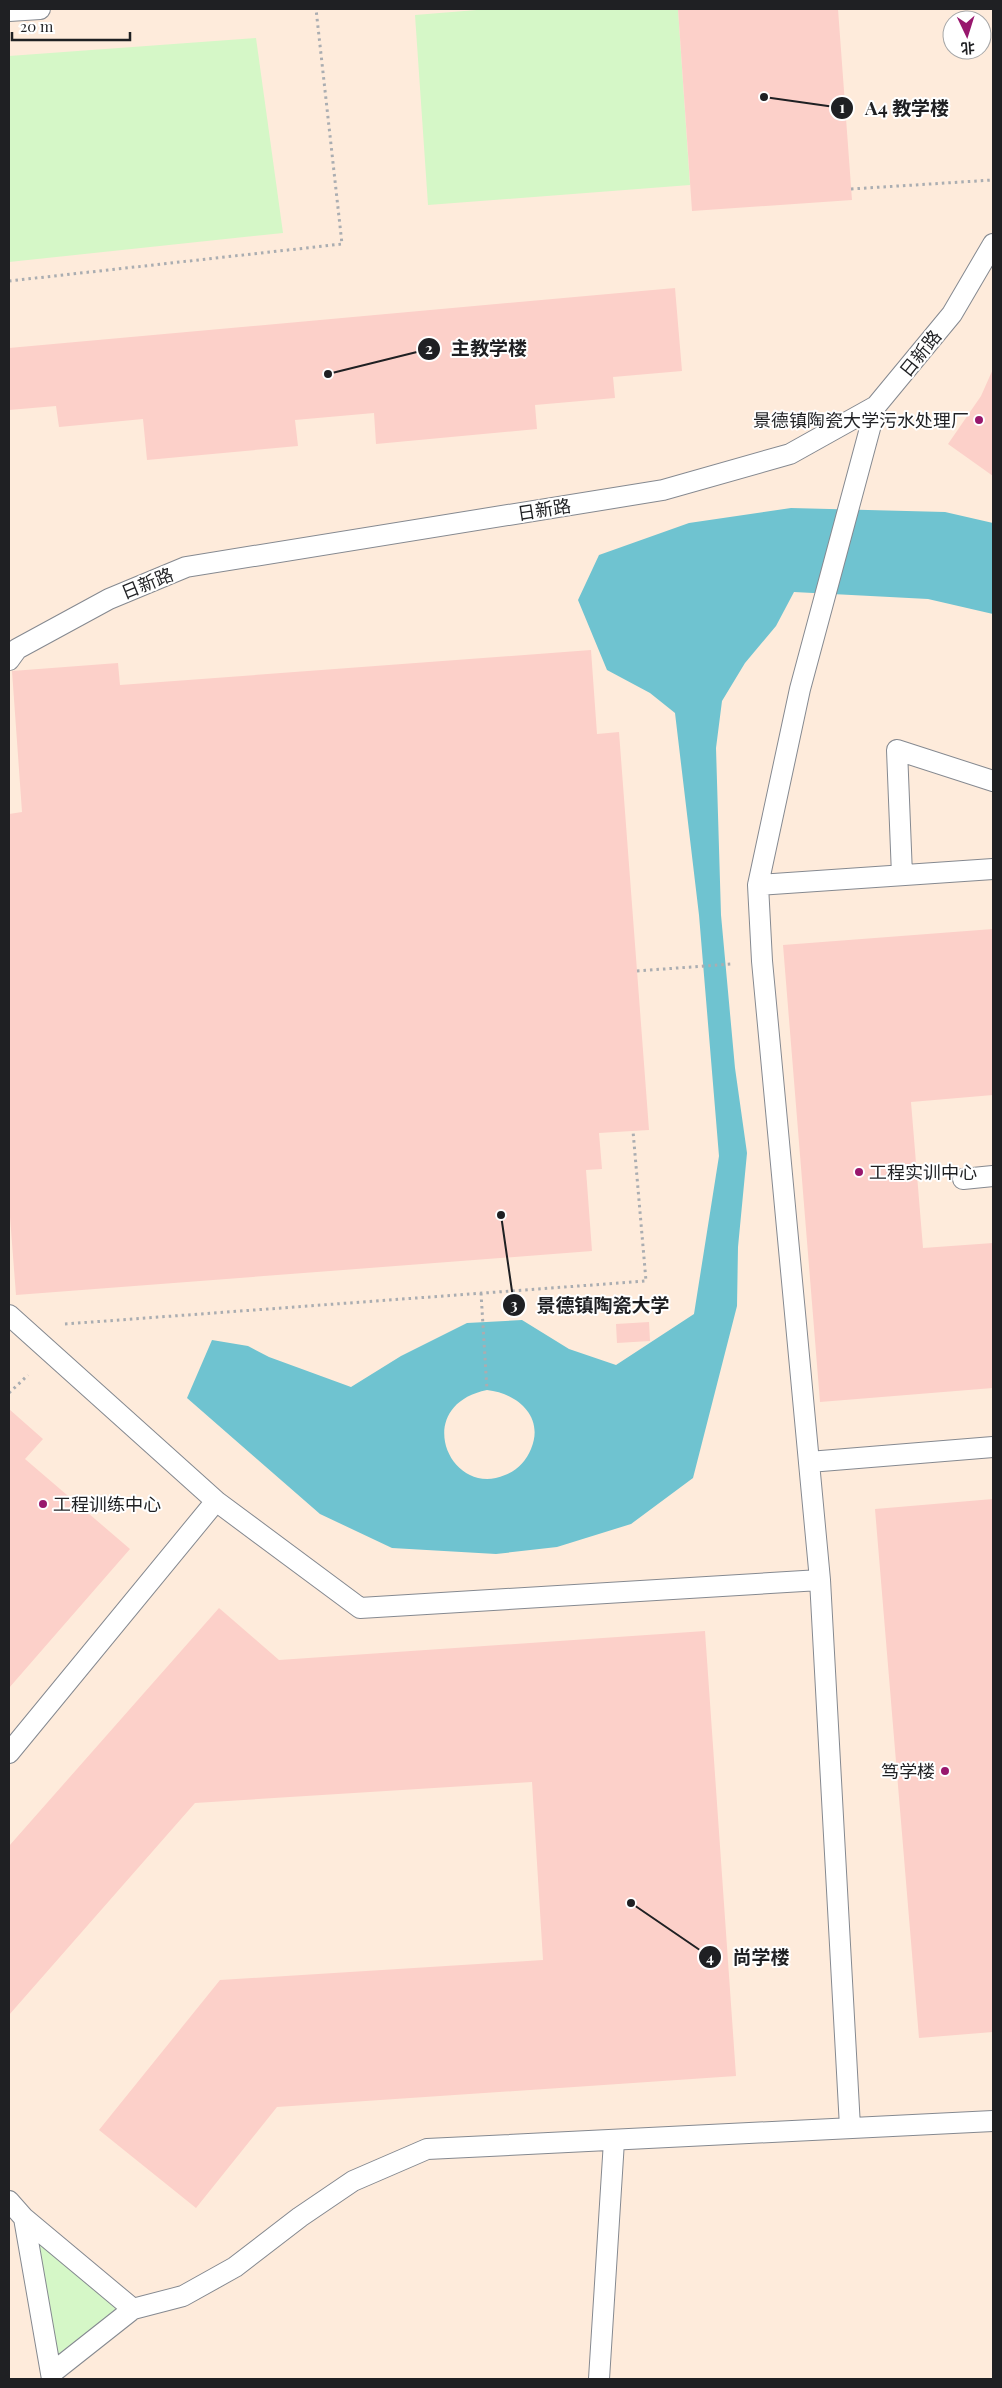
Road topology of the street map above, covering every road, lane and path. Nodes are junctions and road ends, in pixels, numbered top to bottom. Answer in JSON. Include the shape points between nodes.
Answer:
{"nodes":[{"id":1,"x":40,"y":9,"type":"edge"},
{"id":2,"x":316,"y":9,"type":"edge"},
{"id":3,"x":9,"y":11,"type":"edge"},
{"id":4,"x":993,"y":180,"type":"edge"},
{"id":5,"x":851,"y":189,"type":"dead end"},
{"id":6,"x":993,"y":244,"type":"edge"},
{"id":7,"x":9,"y":281,"type":"edge"},
{"id":8,"x":876,"y":406,"type":"junction"},
{"id":9,"x":11,"y":649,"type":"edge"},
{"id":10,"x":993,"y":781,"type":"edge"},
{"id":11,"x":993,"y":870,"type":"edge"},
{"id":12,"x":902,"y":875,"type":"junction"},
{"id":13,"x":758,"y":884,"type":"junction"},
{"id":14,"x":762,"y":961,"type":"junction"},
{"id":15,"x":637,"y":971,"type":"dead end"},
{"id":16,"x":633,"y":1131,"type":"dead end"},
{"id":17,"x":993,"y":1176,"type":"edge"},
{"id":18,"x":963,"y":1179,"type":"dead end"},
{"id":19,"x":481,"y":1293,"type":"junction"},
{"id":20,"x":15,"y":1321,"type":"edge"},
{"id":21,"x":487,"y":1390,"type":"dead end"},
{"id":22,"x":993,"y":1447,"type":"edge"},
{"id":23,"x":810,"y":1462,"type":"junction"},
{"id":24,"x":216,"y":1501,"type":"junction"},
{"id":25,"x":820,"y":1580,"type":"junction"},
{"id":26,"x":9,"y":1753,"type":"edge"},
{"id":27,"x":993,"y":2121,"type":"edge"},
{"id":28,"x":850,"y":2128,"type":"junction"},
{"id":29,"x":614,"y":2141,"type":"junction"},
{"id":30,"x":9,"y":2201,"type":"edge"},
{"id":31,"x":24,"y":2218,"type":"junction"},
{"id":32,"x":134,"y":2309,"type":"junction"},
{"id":33,"x":52,"y":2376,"type":"edge"},
{"id":34,"x":599,"y":2379,"type":"edge"}],
"edges":[{"from":1,"to":3,"type":"lane"},
{"from":2,"to":7,"type":"path","via":[[342,244]]},
{"from":4,"to":5,"type":"path"},
{"from":6,"to":8,"type":"lane","name":"日新路","via":[[952,314]]},
{"from":8,"to":9,"type":"lane","name":"日新路","via":[[790,454],[663,490],[186,567],[109,599]]},
{"from":8,"to":13,"type":"lane","via":[[800,690]]},
{"from":10,"to":12,"type":"lane","via":[[897,750]]},
{"from":11,"to":12,"type":"lane"},
{"from":12,"to":13,"type":"lane"},
{"from":13,"to":14,"type":"lane"},
{"from":14,"to":15,"type":"path"},
{"from":14,"to":23,"type":"lane"},
{"from":16,"to":19,"type":"path","via":[[646,1281]]},
{"from":17,"to":18,"type":"lane"},
{"from":19,"to":20,"type":"path"},
{"from":19,"to":21,"type":"path"},
{"from":20,"to":24,"type":"lane"},
{"from":22,"to":23,"type":"lane"},
{"from":23,"to":25,"type":"lane"},
{"from":24,"to":25,"type":"lane","via":[[360,1608]]},
{"from":24,"to":26,"type":"lane"},
{"from":25,"to":28,"type":"lane"},
{"from":27,"to":28,"type":"lane"},
{"from":28,"to":29,"type":"lane"},
{"from":29,"to":32,"type":"lane","via":[[427,2149],[353,2181],[235,2267],[183,2296]]},
{"from":29,"to":34,"type":"lane"},
{"from":30,"to":31,"type":"lane"},
{"from":31,"to":32,"type":"lane"},
{"from":31,"to":33,"type":"lane"},
{"from":32,"to":33,"type":"lane"}]}
